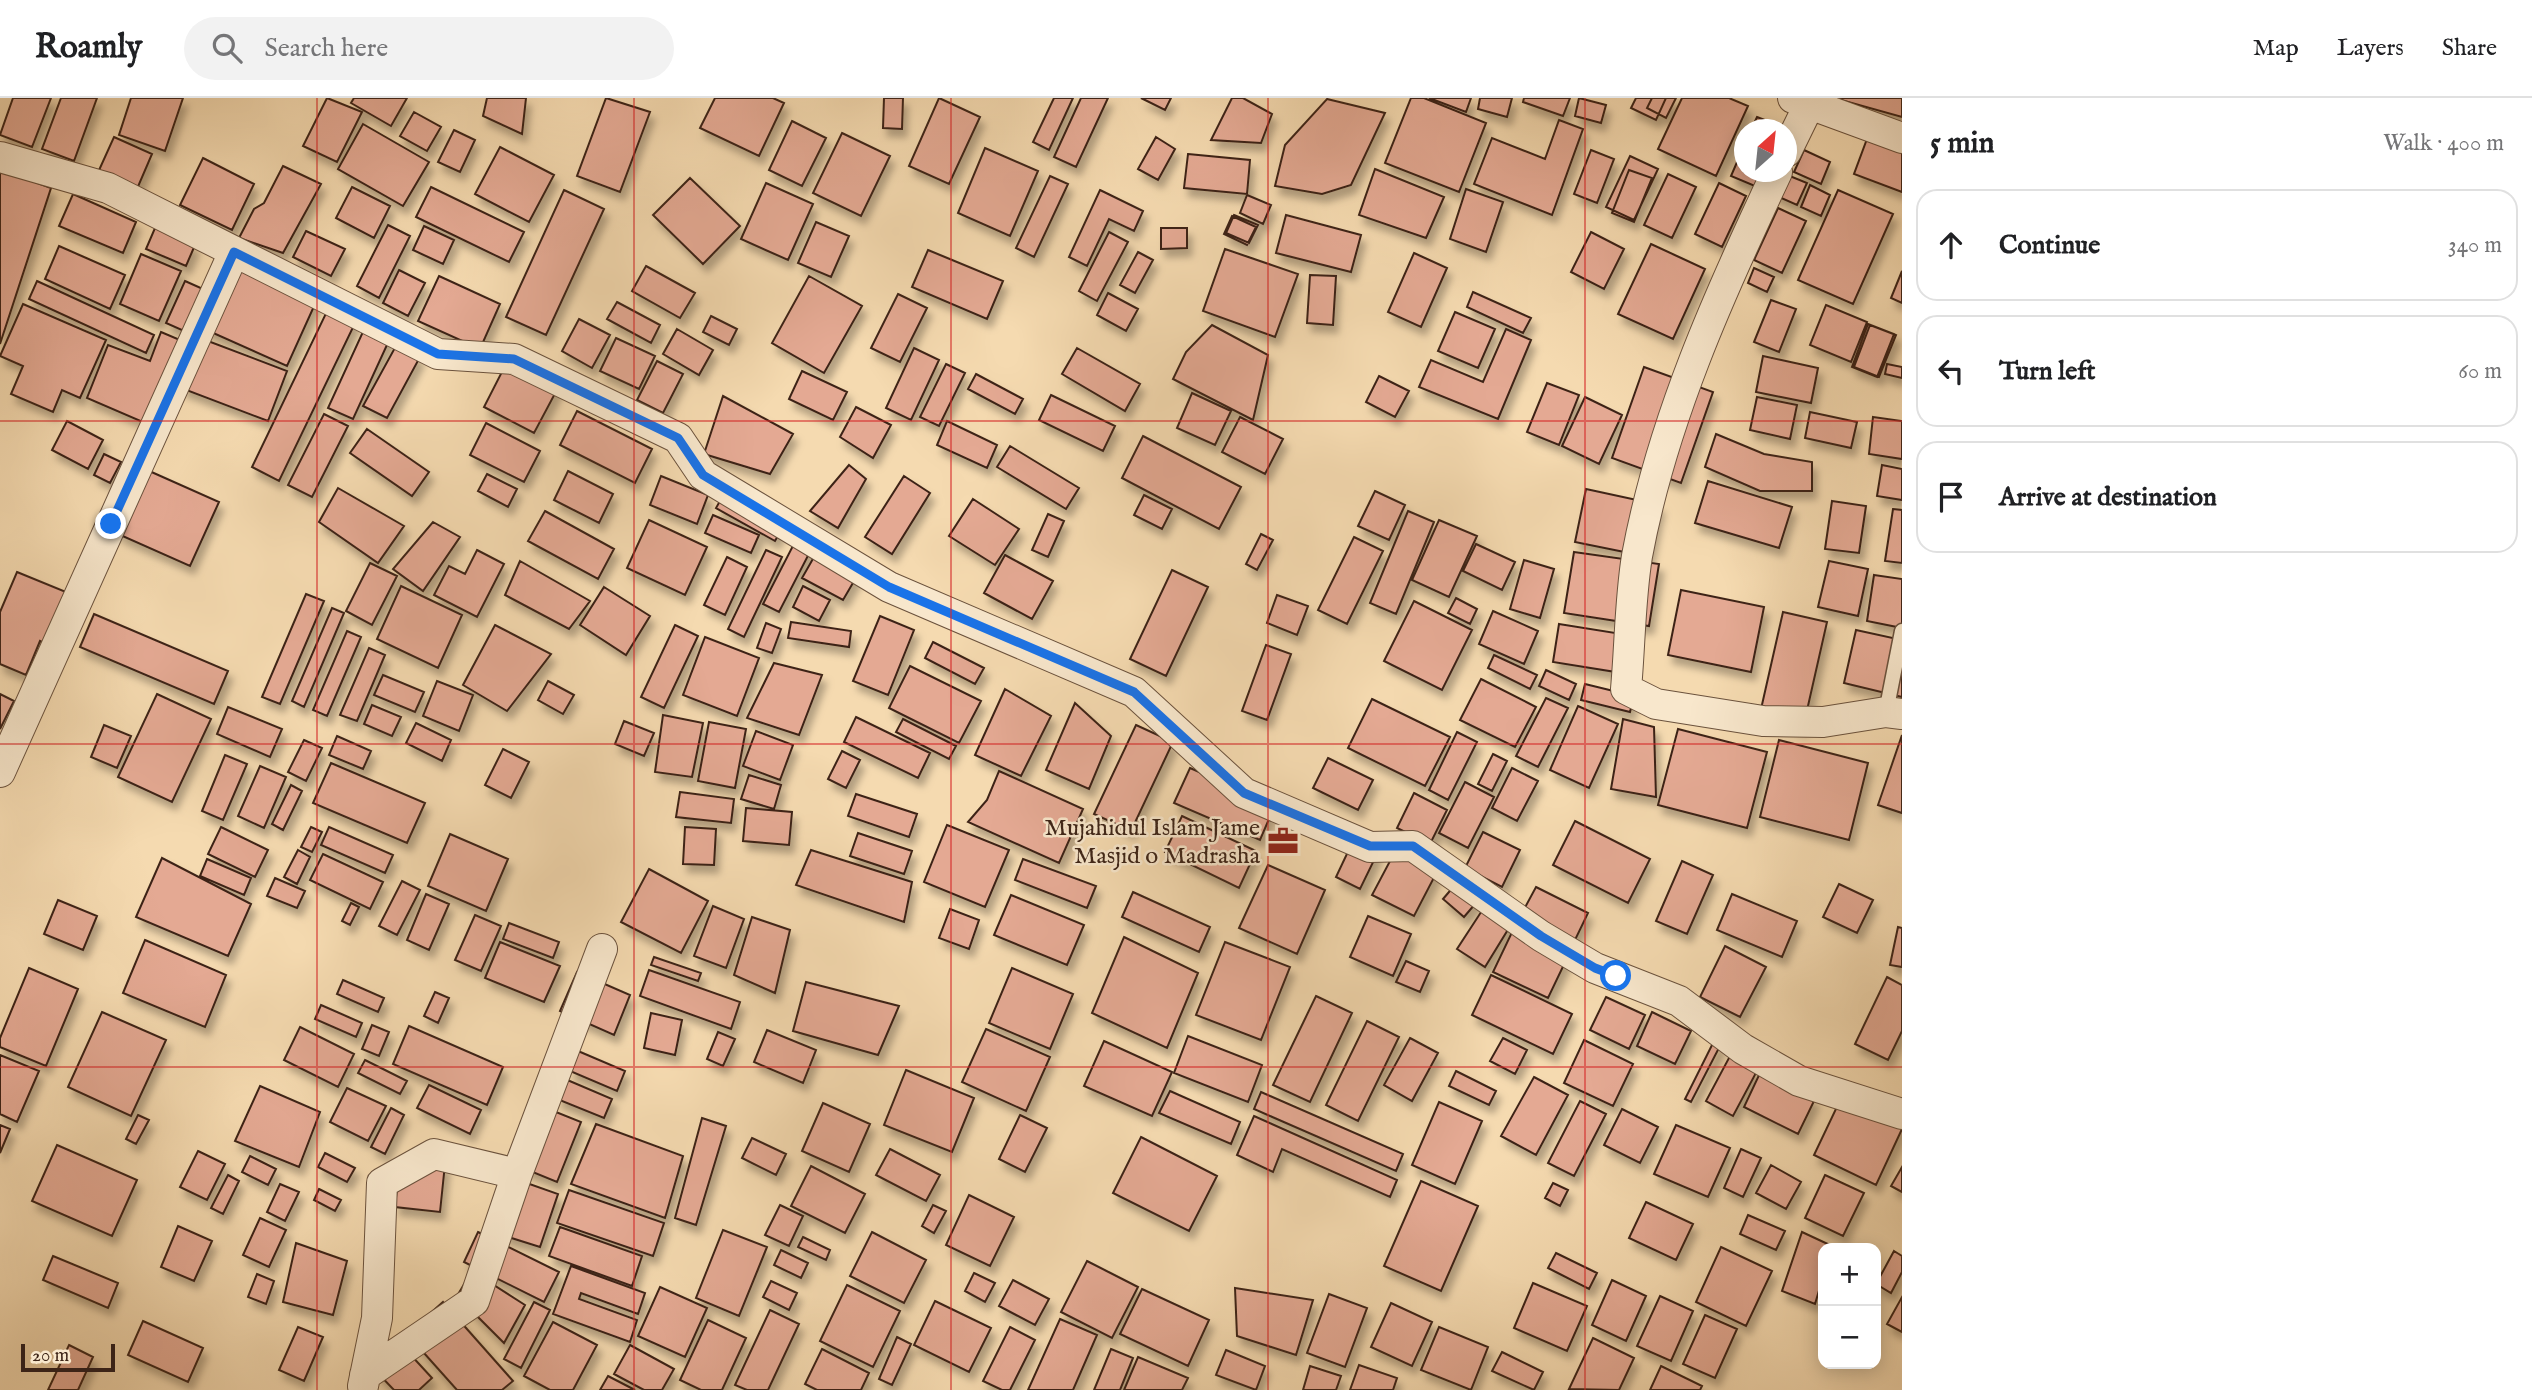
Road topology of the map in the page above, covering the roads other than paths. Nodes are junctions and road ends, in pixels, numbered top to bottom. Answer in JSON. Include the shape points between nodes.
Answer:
{"nodes":[{"id":1,"x":1801,"y":102,"type":"edge"},
{"id":2,"x":1796,"y":119,"type":"edge"},
{"id":3,"x":1902,"y":138,"type":"edge"},
{"id":4,"x":0,"y":157,"type":"edge"},
{"id":5,"x":1772,"y":182,"type":"edge"},
{"id":6,"x":234,"y":252,"type":"junction"},
{"id":7,"x":1902,"y":631,"type":"edge"},
{"id":8,"x":1894,"y":713,"type":"edge"},
{"id":9,"x":0,"y":772,"type":"edge"},
{"id":10,"x":602,"y":949,"type":"dead end"},
{"id":11,"x":1902,"y":1114,"type":"edge"},
{"id":12,"x":517,"y":1174,"type":"junction"},
{"id":13,"x":364,"y":1383,"type":"edge"}],
"edges":[{"from":1,"to":2,"type":"street"},
{"from":1,"to":3,"type":"street"},
{"from":4,"to":6,"type":"street","via":[[108,188]]},
{"from":5,"to":8,"type":"street","via":[[1674,411],[1637,557],[1626,689],[1656,704],[1763,721],[1824,722]]},
{"from":6,"to":9,"type":"street"},
{"from":6,"to":11,"type":"street","via":[[438,354],[514,359],[678,438],[703,475],[889,587],[1134,692],[1244,793],[1370,846],[1413,846],[1541,936],[1595,968],[1679,1001],[1743,1049],[1799,1081]]},
{"from":7,"to":8,"type":"lane"},
{"from":10,"to":12,"type":"street"},
{"from":12,"to":13,"type":"street","via":[[474,1301]]},
{"from":12,"to":13,"type":"street","via":[[434,1154],[383,1183],[377,1318]]}]}
